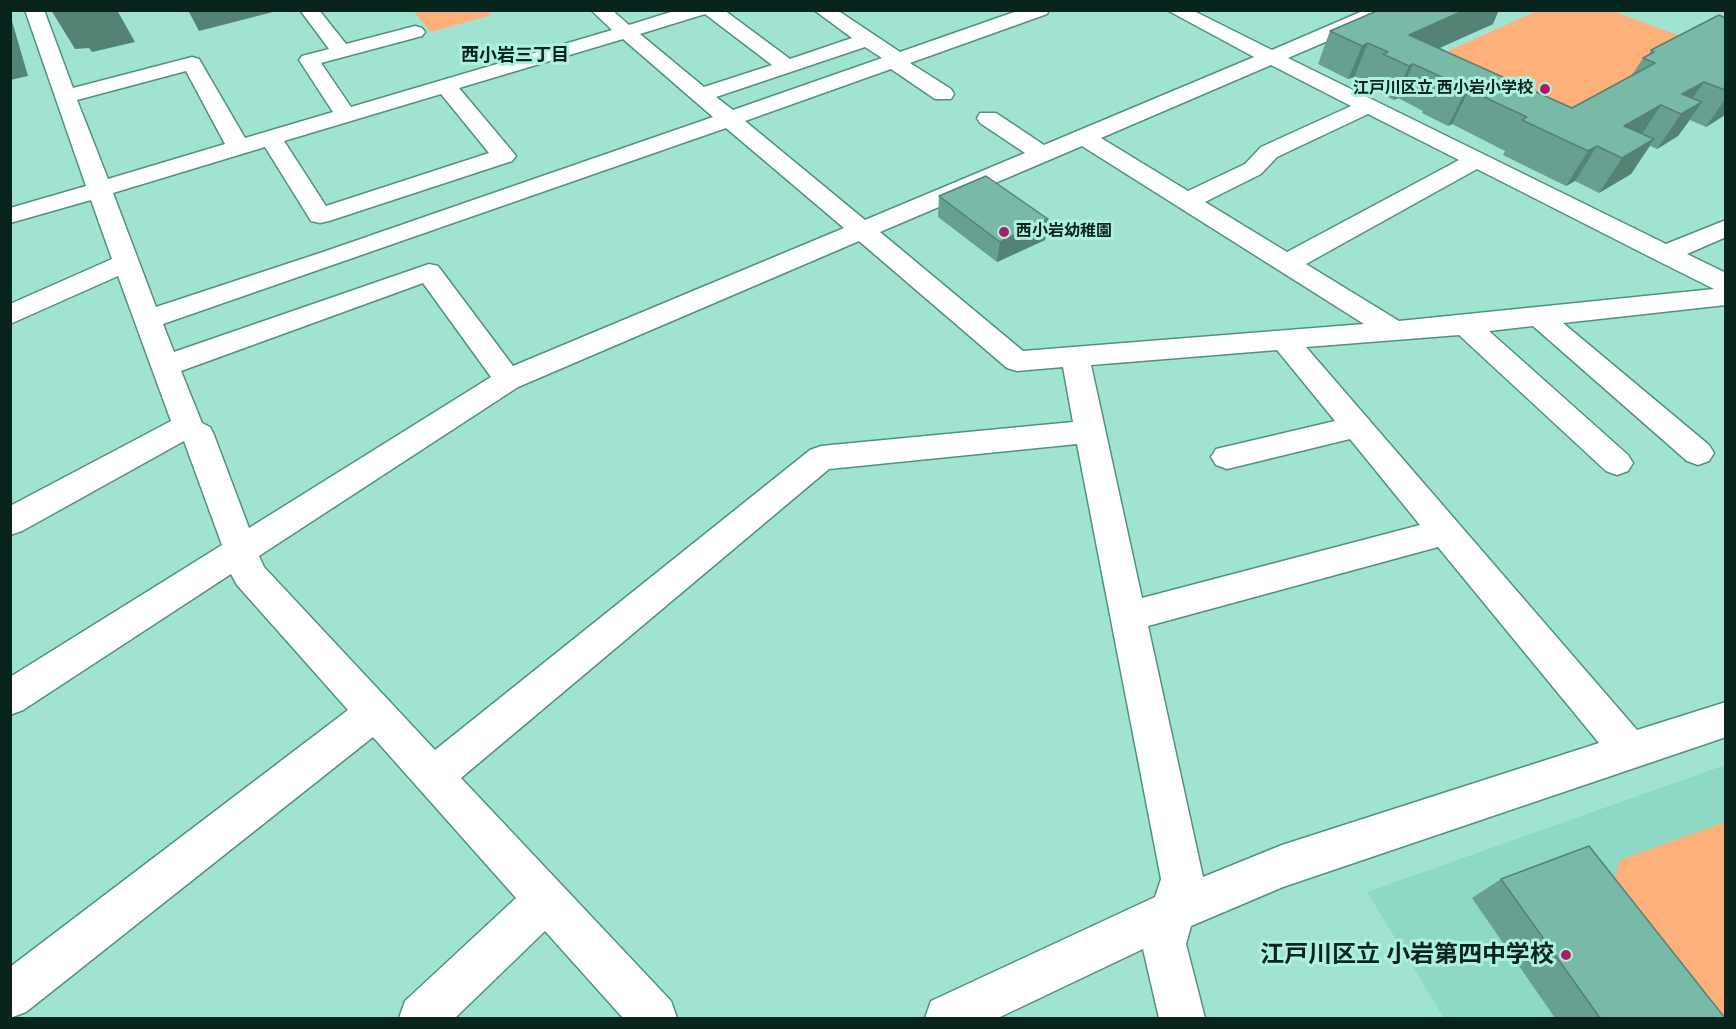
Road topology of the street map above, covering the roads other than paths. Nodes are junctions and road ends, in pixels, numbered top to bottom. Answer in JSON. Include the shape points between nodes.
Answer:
{"nodes":[{"id":1,"x":34,"y":10,"type":"edge"},
{"id":2,"x":309,"y":10,"type":"edge"},
{"id":3,"x":600,"y":10,"type":"edge"},
{"id":4,"x":699,"y":10,"type":"edge"},
{"id":5,"x":711,"y":10,"type":"edge"},
{"id":6,"x":823,"y":10,"type":"edge"},
{"id":7,"x":1040,"y":10,"type":"edge"},
{"id":8,"x":1176,"y":10,"type":"edge"},
{"id":9,"x":1383,"y":10,"type":"edge"},
{"id":10,"x":415,"y":32,"type":"dead end"},
{"id":11,"x":626,"y":32,"type":"junction"},
{"id":12,"x":867,"y":40,"type":"junction"},
{"id":13,"x":342,"y":52,"type":"junction"},
{"id":14,"x":1270,"y":58,"type":"junction"},
{"id":15,"x":898,"y":60,"type":"junction"},
{"id":16,"x":787,"y":66,"type":"junction"},
{"id":17,"x":446,"y":86,"type":"junction"},
{"id":18,"x":943,"y":94,"type":"dead end"},
{"id":19,"x":700,"y":95,"type":"junction"},
{"id":20,"x":66,"y":96,"type":"junction"},
{"id":21,"x":1368,"y":106,"type":"junction"},
{"id":22,"x":346,"y":116,"type":"junction"},
{"id":23,"x":988,"y":118,"type":"dead end"},
{"id":24,"x":728,"y":119,"type":"junction"},
{"id":25,"x":1084,"y":137,"type":"junction"},
{"id":26,"x":271,"y":138,"type":"junction"},
{"id":27,"x":239,"y":148,"type":"junction"},
{"id":28,"x":1043,"y":154,"type":"junction"},
{"id":29,"x":1477,"y":160,"type":"junction"},
{"id":30,"x":101,"y":190,"type":"junction"},
{"id":31,"x":1187,"y":201,"type":"junction"},
{"id":32,"x":10,"y":216,"type":"edge"},
{"id":33,"x":1725,"y":227,"type":"edge"},
{"id":34,"x":861,"y":230,"type":"junction"},
{"id":35,"x":1665,"y":254,"type":"junction"},
{"id":36,"x":125,"y":263,"type":"junction"},
{"id":37,"x":1287,"y":263,"type":"junction"},
{"id":38,"x":1725,"y":284,"type":"edge"},
{"id":39,"x":1725,"y":296,"type":"edge"},
{"id":40,"x":10,"y":315,"type":"edge"},
{"id":41,"x":1539,"y":317,"type":"junction"},
{"id":42,"x":147,"y":320,"type":"junction"},
{"id":43,"x":1466,"y":325,"type":"junction"},
{"id":44,"x":1395,"y":331,"type":"junction"},
{"id":45,"x":1285,"y":341,"type":"junction"},
{"id":46,"x":1075,"y":356,"type":"junction"},
{"id":47,"x":165,"y":366,"type":"junction"},
{"id":48,"x":508,"y":381,"type":"junction"},
{"id":49,"x":188,"y":425,"type":"junction"},
{"id":50,"x":1355,"y":427,"type":"junction"},
{"id":51,"x":1091,"y":431,"type":"junction"},
{"id":52,"x":1698,"y":453,"type":"dead end"},
{"id":53,"x":1227,"y":457,"type":"dead end"},
{"id":54,"x":1617,"y":463,"type":"dead end"},
{"id":55,"x":10,"y":522,"type":"edge"},
{"id":56,"x":1445,"y":532,"type":"junction"},
{"id":57,"x":241,"y":552,"type":"junction"},
{"id":58,"x":1129,"y":616,"type":"junction"},
{"id":59,"x":10,"y":698,"type":"edge"},
{"id":60,"x":373,"y":714,"type":"junction"},
{"id":61,"x":1725,"y":719,"type":"edge"},
{"id":62,"x":1630,"y":751,"type":"junction"},
{"id":63,"x":432,"y":777,"type":"junction"},
{"id":64,"x":545,"y":900,"type":"junction"},
{"id":65,"x":1168,"y":928,"type":"junction"},
{"id":66,"x":10,"y":996,"type":"edge"},
{"id":67,"x":422,"y":1018,"type":"edge"},
{"id":68,"x":654,"y":1018,"type":"edge"},
{"id":69,"x":948,"y":1018,"type":"edge"},
{"id":70,"x":1182,"y":1018,"type":"edge"}],
"edges":[{"from":1,"to":20,"type":"street"},
{"from":2,"to":13,"type":"street"},
{"from":3,"to":11,"type":"street"},
{"from":4,"to":11,"type":"street"},
{"from":5,"to":16,"type":"street"},
{"from":6,"to":12,"type":"street"},
{"from":7,"to":15,"type":"street"},
{"from":8,"to":14,"type":"street"},
{"from":9,"to":14,"type":"street"},
{"from":10,"to":13,"type":"street"},
{"from":11,"to":17,"type":"street"},
{"from":11,"to":19,"type":"street"},
{"from":12,"to":15,"type":"street"},
{"from":12,"to":16,"type":"street"},
{"from":13,"to":22,"type":"street","via":[[309,60]]},
{"from":14,"to":21,"type":"street"},
{"from":14,"to":25,"type":"street"},
{"from":15,"to":18,"type":"street","via":[[899,65]]},
{"from":15,"to":24,"type":"street"},
{"from":16,"to":19,"type":"street"},
{"from":17,"to":22,"type":"street"},
{"from":17,"to":26,"type":"street","via":[[504,156],[320,216]]},
{"from":19,"to":24,"type":"street"},
{"from":20,"to":27,"type":"street","via":[[192,63]]},
{"from":20,"to":30,"type":"street"},
{"from":21,"to":29,"type":"street"},
{"from":21,"to":31,"type":"street","via":[[1269,152],[1253,169]]},
{"from":22,"to":26,"type":"street"},
{"from":23,"to":28,"type":"street"},
{"from":24,"to":34,"type":"street"},
{"from":24,"to":42,"type":"street"},
{"from":25,"to":28,"type":"street"},
{"from":25,"to":31,"type":"street"},
{"from":26,"to":27,"type":"street"},
{"from":27,"to":30,"type":"street"},
{"from":28,"to":34,"type":"street"},
{"from":29,"to":35,"type":"street"},
{"from":29,"to":37,"type":"street"},
{"from":30,"to":32,"type":"street"},
{"from":30,"to":36,"type":"street"},
{"from":31,"to":37,"type":"street"},
{"from":33,"to":35,"type":"street"},
{"from":34,"to":46,"type":"street","via":[[1017,361]]},
{"from":34,"to":48,"type":"street"},
{"from":35,"to":38,"type":"street"},
{"from":36,"to":40,"type":"street"},
{"from":36,"to":42,"type":"street"},
{"from":37,"to":44,"type":"street"},
{"from":39,"to":41,"type":"street"},
{"from":41,"to":43,"type":"street"},
{"from":41,"to":52,"type":"street"},
{"from":42,"to":47,"type":"street"},
{"from":43,"to":44,"type":"street"},
{"from":43,"to":54,"type":"street"},
{"from":44,"to":45,"type":"street"},
{"from":45,"to":46,"type":"street"},
{"from":45,"to":50,"type":"street"},
{"from":46,"to":51,"type":"street"},
{"from":47,"to":48,"type":"street","via":[[429,272]]},
{"from":47,"to":49,"type":"street"},
{"from":48,"to":57,"type":"street"},
{"from":49,"to":55,"type":"street"},
{"from":49,"to":57,"type":"street","via":[[190,431],[199,435]]},
{"from":50,"to":53,"type":"street"},
{"from":50,"to":56,"type":"street"},
{"from":51,"to":58,"type":"street"},
{"from":51,"to":63,"type":"street","via":[[822,458]]},
{"from":56,"to":58,"type":"street"},
{"from":56,"to":62,"type":"street"},
{"from":57,"to":59,"type":"street"},
{"from":57,"to":60,"type":"street","via":[[249,574]]},
{"from":58,"to":65,"type":"street","via":[[1182,879]]},
{"from":60,"to":63,"type":"street"},
{"from":60,"to":66,"type":"street"},
{"from":61,"to":62,"type":"street"},
{"from":62,"to":65,"type":"street","via":[[1282,867]]},
{"from":63,"to":64,"type":"street"},
{"from":64,"to":67,"type":"street"},
{"from":64,"to":68,"type":"street"},
{"from":65,"to":69,"type":"street"},
{"from":65,"to":70,"type":"street"}]}
